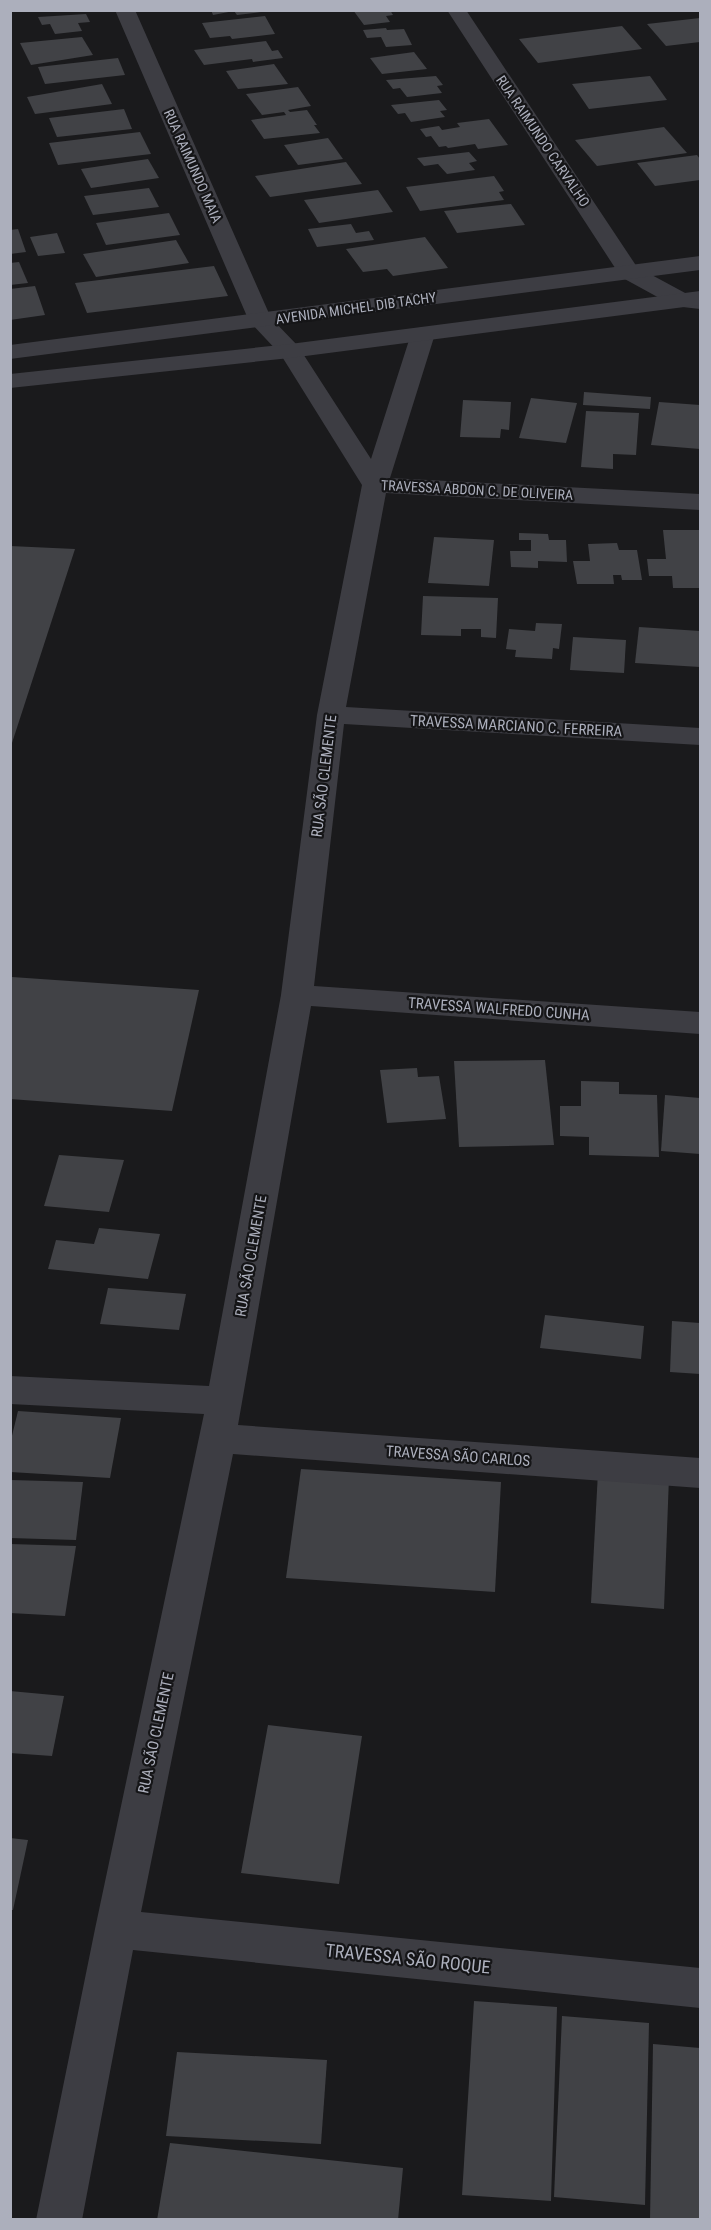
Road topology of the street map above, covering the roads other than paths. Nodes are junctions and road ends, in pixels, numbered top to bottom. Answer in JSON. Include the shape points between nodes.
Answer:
{"nodes":[{"id":1,"x":125,"y":10,"type":"edge"},
{"id":2,"x":456,"y":10,"type":"edge"},
{"id":3,"x":700,"y":263,"type":"edge"},
{"id":4,"x":629,"y":272,"type":"junction"},
{"id":5,"x":694,"y":300,"type":"edge"},
{"id":6,"x":261,"y":321,"type":"junction"},
{"id":7,"x":423,"y":334,"type":"junction"},
{"id":8,"x":290,"y":351,"type":"junction"},
{"id":9,"x":10,"y":352,"type":"edge"},
{"id":10,"x":10,"y":381,"type":"edge"},
{"id":11,"x":375,"y":485,"type":"junction"},
{"id":12,"x":700,"y":502,"type":"edge"},
{"id":13,"x":332,"y":715,"type":"junction"},
{"id":14,"x":700,"y":737,"type":"edge"},
{"id":15,"x":297,"y":995,"type":"junction"},
{"id":16,"x":700,"y":1023,"type":"edge"},
{"id":17,"x":10,"y":1390,"type":"edge"},
{"id":18,"x":225,"y":1401,"type":"junction"},
{"id":19,"x":216,"y":1438,"type":"junction"},
{"id":20,"x":700,"y":1473,"type":"edge"},
{"id":21,"x":116,"y":1929,"type":"junction"},
{"id":22,"x":700,"y":1988,"type":"edge"},
{"id":23,"x":59,"y":2220,"type":"edge"}],
"edges":[{"from":1,"to":6,"type":"street","name":"RUA RAIMUNDO MAIA"},
{"from":2,"to":4,"type":"street","name":"RUA RAIMUNDO CARVALHO"},
{"from":3,"to":4,"type":"street","name":"AVENIDA MICHEL DIB TACHY"},
{"from":4,"to":5,"type":"street"},
{"from":4,"to":6,"type":"street","name":"AVENIDA MICHEL DIB TACHY"},
{"from":5,"to":7,"type":"street"},
{"from":6,"to":8,"type":"street"},
{"from":6,"to":9,"type":"street","name":"AVENIDA MICHEL DIB TACHY"},
{"from":7,"to":8,"type":"street"},
{"from":7,"to":11,"type":"street","name":"TRAVESSA ABDON C. DE OLIVEIRA"},
{"from":8,"to":10,"type":"street"},
{"from":8,"to":11,"type":"street"},
{"from":11,"to":12,"type":"street","name":"TRAVESSA ABDON C. DE OLIVEIRA"},
{"from":11,"to":13,"type":"street","name":"RUA SÃO CLEMENTE"},
{"from":13,"to":14,"type":"street","name":"TRAVESSA MARCIANO C. FERREIRA"},
{"from":13,"to":15,"type":"street","name":"RUA SÃO CLEMENTE"},
{"from":15,"to":16,"type":"street","name":"TRAVESSA WALFREDO CUNHA"},
{"from":15,"to":18,"type":"street","name":"RUA SÃO CLEMENTE"},
{"from":17,"to":18,"type":"street"},
{"from":18,"to":19,"type":"street","name":"RUA SÃO CLEMENTE"},
{"from":19,"to":20,"type":"street","name":"TRAVESSA SÃO CARLOS"},
{"from":19,"to":21,"type":"street","name":"RUA SÃO CLEMENTE"},
{"from":21,"to":22,"type":"street","name":"TRAVESSA SÃO ROQUE"},
{"from":21,"to":23,"type":"street","name":"RUA SÃO CLEMENTE"}]}
